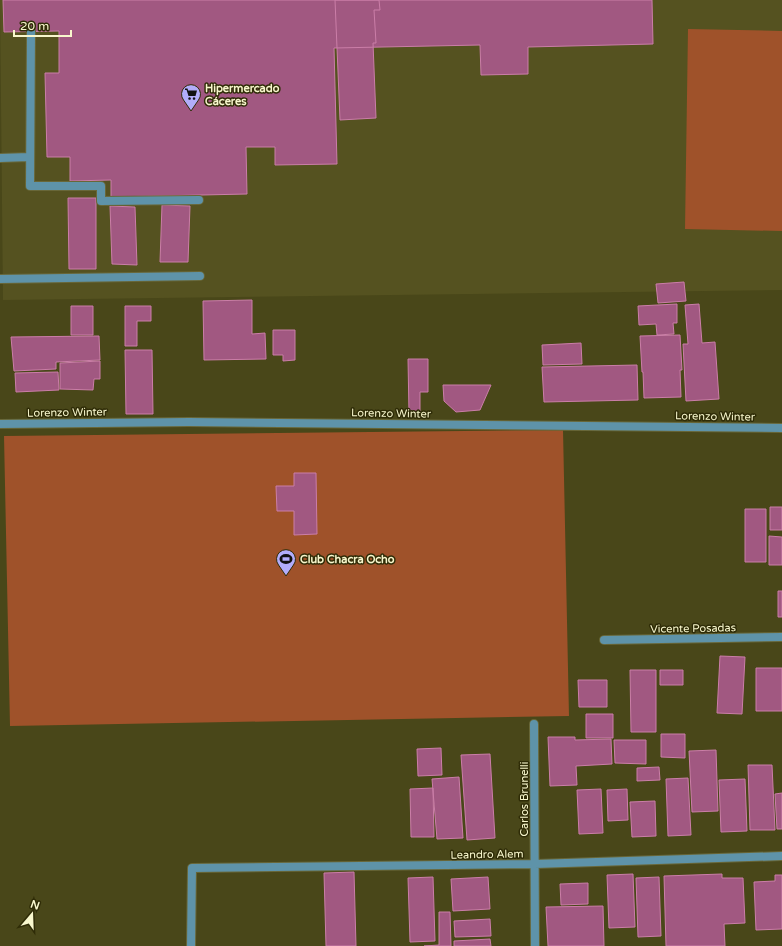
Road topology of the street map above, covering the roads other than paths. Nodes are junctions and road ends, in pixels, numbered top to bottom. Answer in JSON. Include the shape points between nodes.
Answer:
{"nodes":[{"id":1,"x":31,"y":31,"type":"dead end"},
{"id":2,"x":29,"y":157,"type":"junction"},
{"id":3,"x":0,"y":158,"type":"edge"},
{"id":4,"x":199,"y":200,"type":"dead end"},
{"id":5,"x":200,"y":276,"type":"dead end"},
{"id":6,"x":0,"y":279,"type":"edge"},
{"id":7,"x":0,"y":424,"type":"edge"},
{"id":8,"x":782,"y":428,"type":"edge"},
{"id":9,"x":782,"y":637,"type":"edge"},
{"id":10,"x":604,"y":640,"type":"dead end"},
{"id":11,"x":534,"y":724,"type":"dead end"},
{"id":12,"x":782,"y":856,"type":"edge"},
{"id":13,"x":535,"y":864,"type":"junction"},
{"id":14,"x":191,"y":946,"type":"edge"},
{"id":15,"x":535,"y":946,"type":"edge"}],
"edges":[{"from":1,"to":2,"type":"street"},
{"from":2,"to":3,"type":"street"},
{"from":2,"to":4,"type":"street","via":[[30,186],[101,186],[101,201]]},
{"from":5,"to":6,"type":"street"},
{"from":7,"to":8,"type":"street","name":"Lorenzo Winter","via":[[189,422]]},
{"from":9,"to":10,"type":"street","name":"Vicente Posadas"},
{"from":11,"to":13,"type":"street","name":"Carlos Brunelli"},
{"from":12,"to":13,"type":"street","name":"Leandro Alem"},
{"from":13,"to":14,"type":"street","name":"Leandro Alem","via":[[192,868]]},
{"from":13,"to":15,"type":"street","name":"Carlos Brunelli"}]}
